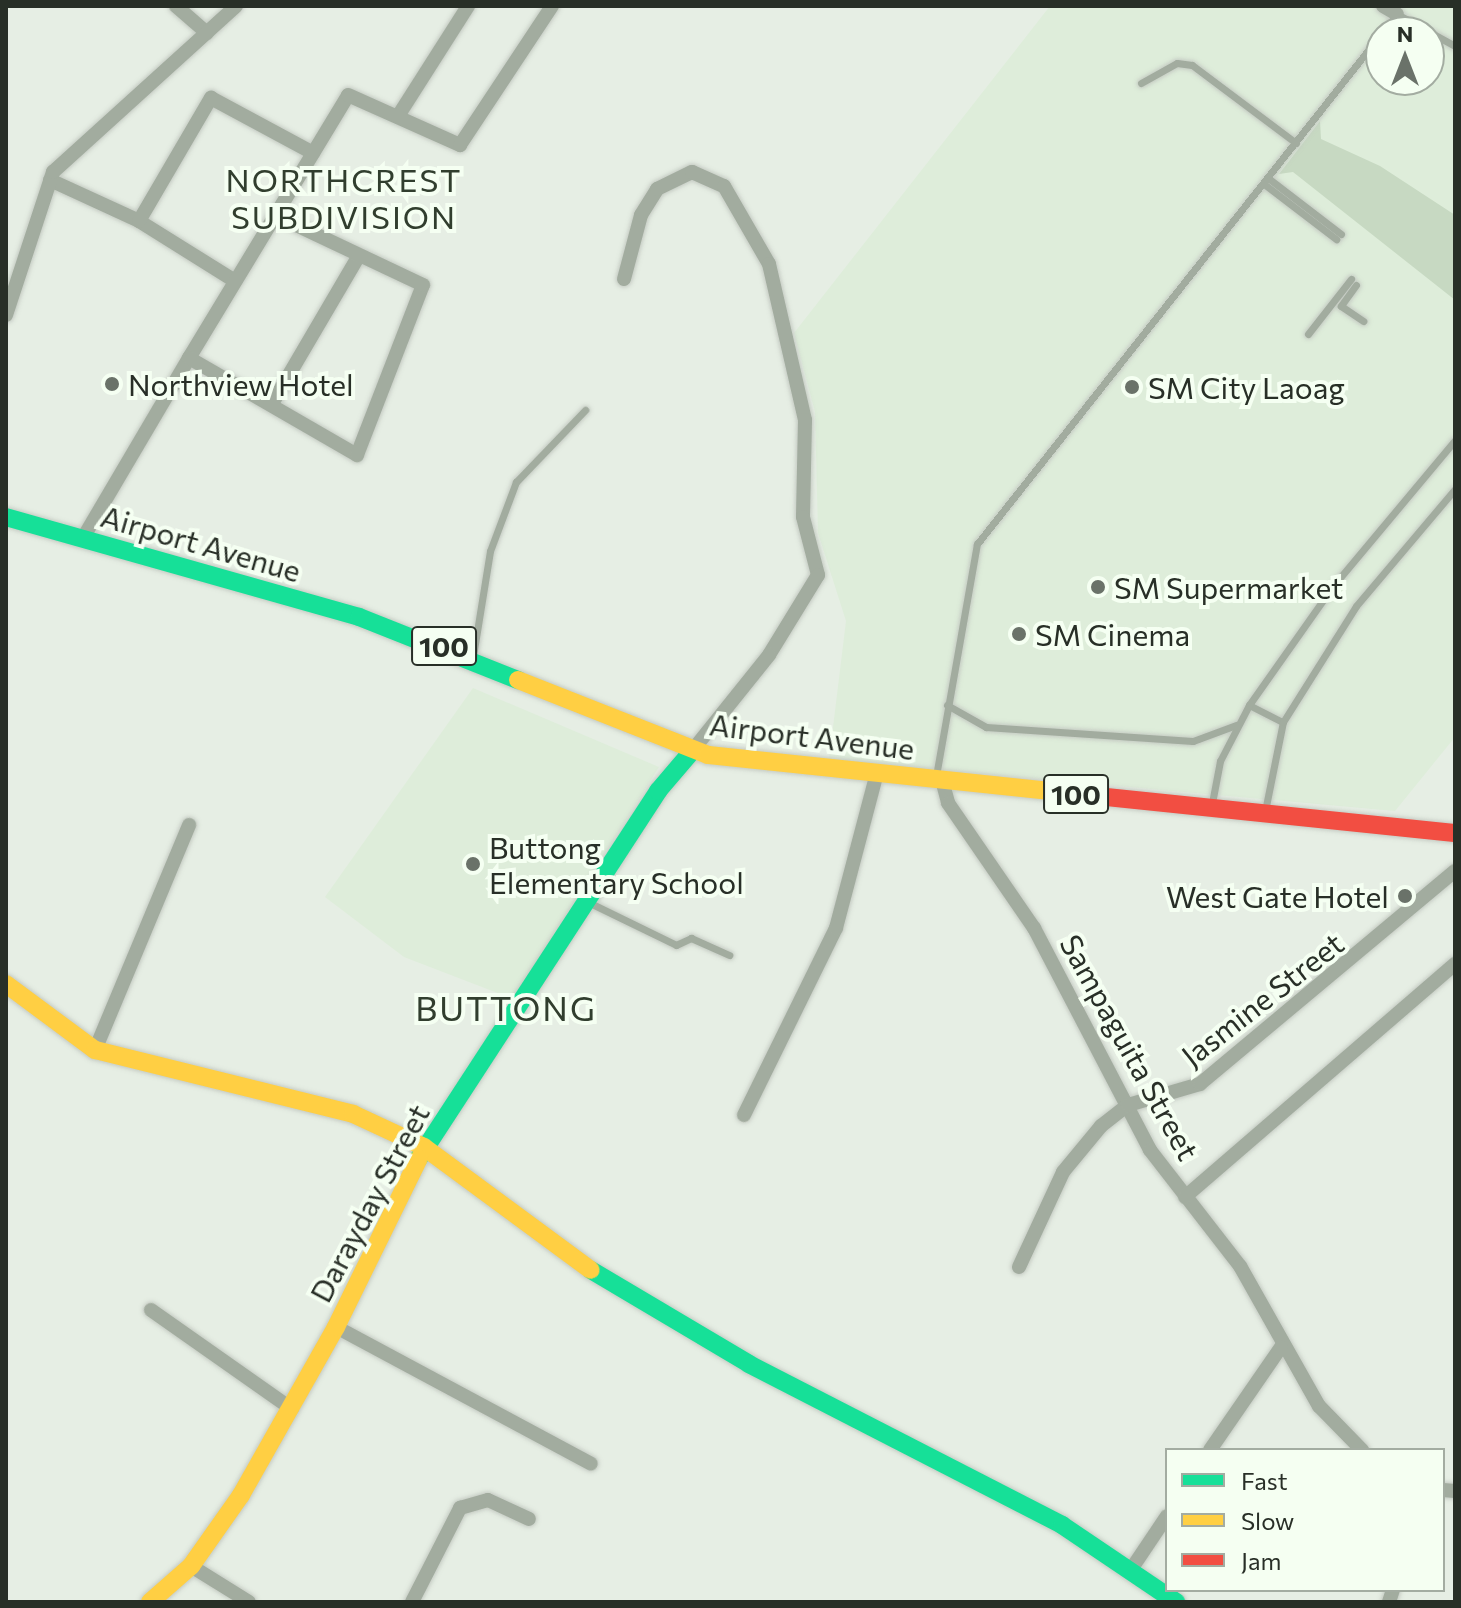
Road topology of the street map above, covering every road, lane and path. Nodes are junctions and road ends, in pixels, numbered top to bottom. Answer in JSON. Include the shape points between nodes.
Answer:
{"nodes":[{"id":1,"x":176,"y":6,"type":"edge"},
{"id":2,"x":236,"y":6,"type":"edge"},
{"id":3,"x":468,"y":6,"type":"edge"},
{"id":4,"x":552,"y":6,"type":"edge"},
{"id":5,"x":1383,"y":6,"type":"edge"},
{"id":6,"x":1397,"y":14,"type":"joint"},
{"id":7,"x":207,"y":33,"type":"junction"},
{"id":8,"x":1455,"y":46,"type":"edge"},
{"id":9,"x":1365,"y":55,"type":"edge"},
{"id":10,"x":1141,"y":83,"type":"dead end"},
{"id":11,"x":398,"y":116,"type":"junction"},
{"id":12,"x":1296,"y":143,"type":"junction"},
{"id":13,"x":313,"y":153,"type":"junction"},
{"id":14,"x":50,"y":180,"type":"junction"},
{"id":15,"x":1266,"y":181,"type":"junction"},
{"id":16,"x":275,"y":215,"type":"junction"},
{"id":17,"x":139,"y":221,"type":"junction"},
{"id":18,"x":1339,"y":236,"type":"dead end"},
{"id":19,"x":358,"y":257,"type":"junction"},
{"id":20,"x":624,"y":279,"type":"dead end"},
{"id":21,"x":235,"y":281,"type":"junction"},
{"id":22,"x":12,"y":289,"type":"edge"},
{"id":23,"x":6,"y":315,"type":"edge"},
{"id":24,"x":1363,"y":321,"type":"dead end"},
{"id":25,"x":1308,"y":334,"type":"dead end"},
{"id":26,"x":189,"y":358,"type":"junction"},
{"id":27,"x":273,"y":402,"type":"junction"},
{"id":28,"x":585,"y":410,"type":"dead end"},
{"id":29,"x":1455,"y":440,"type":"edge"},
{"id":30,"x":1455,"y":489,"type":"edge"},
{"id":31,"x":6,"y":517,"type":"edge"},
{"id":32,"x":83,"y":538,"type":"junction"},
{"id":33,"x":473,"y":656,"type":"junction"},
{"id":34,"x":947,"y":705,"type":"junction"},
{"id":35,"x":1249,"y":705,"type":"junction"},
{"id":36,"x":1283,"y":722,"type":"junction"},
{"id":37,"x":1236,"y":725,"type":"junction"},
{"id":38,"x":693,"y":750,"type":"junction"},
{"id":39,"x":877,"y":773,"type":"junction"},
{"id":40,"x":938,"y":780,"type":"junction"},
{"id":41,"x":1211,"y":809,"type":"junction"},
{"id":42,"x":1264,"y":813,"type":"junction"},
{"id":43,"x":189,"y":825,"type":"dead end"},
{"id":44,"x":1455,"y":833,"type":"edge"},
{"id":45,"x":1455,"y":871,"type":"edge"},
{"id":46,"x":588,"y":902,"type":"junction"},
{"id":47,"x":729,"y":955,"type":"dead end"},
{"id":48,"x":1455,"y":964,"type":"edge"},
{"id":49,"x":6,"y":984,"type":"edge"},
{"id":50,"x":95,"y":1050,"type":"junction"},
{"id":51,"x":1128,"y":1105,"type":"junction"},
{"id":52,"x":744,"y":1115,"type":"dead end"},
{"id":53,"x":424,"y":1147,"type":"junction"},
{"id":54,"x":1185,"y":1197,"type":"junction"},
{"id":55,"x":1019,"y":1267,"type":"dead end"},
{"id":56,"x":151,"y":1310,"type":"dead end"},
{"id":57,"x":336,"y":1327,"type":"junction"},
{"id":58,"x":1281,"y":1347,"type":"junction"},
{"id":59,"x":292,"y":1409,"type":"junction"},
{"id":60,"x":1211,"y":1448,"type":"edge"},
{"id":61,"x":1359,"y":1448,"type":"edge"},
{"id":62,"x":591,"y":1464,"type":"dead end"},
{"id":63,"x":529,"y":1519,"type":"dead end"},
{"id":64,"x":1165,"y":1519,"type":"edge"},
{"id":65,"x":191,"y":1566,"type":"junction"},
{"id":66,"x":1130,"y":1571,"type":"junction"},
{"id":67,"x":150,"y":1602,"type":"edge"},
{"id":68,"x":249,"y":1602,"type":"edge"},
{"id":69,"x":412,"y":1602,"type":"edge"},
{"id":70,"x":1176,"y":1602,"type":"edge"}],
"edges":[{"from":1,"to":7,"type":"street"},
{"from":2,"to":7,"type":"street"},
{"from":3,"to":11,"type":"street"},
{"from":4,"to":11,"type":"street","via":[[460,145]]},
{"from":5,"to":6,"type":"street"},
{"from":6,"to":8,"type":"lane"},
{"from":7,"to":14,"type":"street","via":[[64,158]]},
{"from":9,"to":12,"type":"lane"},
{"from":10,"to":12,"type":"lane","via":[[1177,63],[1192,65]]},
{"from":11,"to":13,"type":"street","via":[[348,95]]},
{"from":12,"to":15,"type":"lane"},
{"from":13,"to":16,"type":"street"},
{"from":13,"to":17,"type":"street","via":[[211,98]]},
{"from":14,"to":17,"type":"street"},
{"from":14,"to":22,"type":"street"},
{"from":15,"to":18,"type":"lane"},
{"from":15,"to":34,"type":"lane","via":[[977,544]]},
{"from":16,"to":19,"type":"street"},
{"from":16,"to":21,"type":"street"},
{"from":17,"to":21,"type":"street"},
{"from":19,"to":27,"type":"street"},
{"from":19,"to":27,"type":"street","via":[[423,285],[357,455]]},
{"from":20,"to":38,"type":"street","via":[[641,215],[657,189],[692,172],[724,186],[769,264],[805,420],[803,517],[818,575],[769,655]]},
{"from":21,"to":26,"type":"street"},
{"from":22,"to":23,"type":"street"},
{"from":24,"to":25,"type":"lane","via":[[1341,306],[1354,282]]},
{"from":26,"to":27,"type":"street"},
{"from":26,"to":32,"type":"street"},
{"from":28,"to":33,"type":"lane","via":[[516,482],[490,551]]},
{"from":29,"to":35,"type":"lane","via":[[1333,586]]},
{"from":30,"to":36,"type":"lane","via":[[1356,606]]},
{"from":31,"to":32,"type":"street","name":"Airport Avenue","number":"100"},
{"from":32,"to":33,"type":"street","name":"Airport Avenue","number":"100"},
{"from":33,"to":38,"type":"street","name":"Airport Avenue","number":"100"},
{"from":34,"to":37,"type":"lane","via":[[986,727],[1193,741]]},
{"from":34,"to":40,"type":"lane"},
{"from":35,"to":36,"type":"lane"},
{"from":35,"to":37,"type":"lane"},
{"from":36,"to":42,"type":"lane"},
{"from":37,"to":41,"type":"lane"},
{"from":38,"to":39,"type":"street","name":"Airport Avenue","number":"100"},
{"from":38,"to":46,"type":"street","name":"Darayday Street","via":[[658,791]]},
{"from":39,"to":40,"type":"street","name":"Airport Avenue","number":"100"},
{"from":39,"to":52,"type":"street","via":[[836,928]]},
{"from":40,"to":41,"type":"street","name":"Airport Avenue","number":"100"},
{"from":40,"to":51,"type":"street","name":"Sampaguita Street","via":[[948,803],[1034,928]]},
{"from":41,"to":42,"type":"street","name":"Airport Avenue","number":"100"},
{"from":42,"to":44,"type":"street","name":"Airport Avenue","number":"100"},
{"from":43,"to":50,"type":"street"},
{"from":45,"to":51,"type":"street","name":"Jasmine Street","via":[[1200,1084]]},
{"from":46,"to":47,"type":"lane","via":[[676,945],[691,938]]},
{"from":46,"to":53,"type":"street","name":"Darayday Street"},
{"from":48,"to":54,"type":"street"},
{"from":49,"to":50,"type":"street"},
{"from":50,"to":53,"type":"street","via":[[353,1114]]},
{"from":51,"to":54,"type":"street","name":"Sampaguita Street"},
{"from":51,"to":55,"type":"street","name":"Jasmine Street","via":[[1063,1172]]},
{"from":53,"to":57,"type":"street","name":"Darayday Street"},
{"from":53,"to":66,"type":"street","via":[[609,1283],[1062,1525]]},
{"from":54,"to":58,"type":"street","name":"Sampaguita Street","via":[[1240,1266]]},
{"from":56,"to":59,"type":"street"},
{"from":57,"to":59,"type":"street","name":"Darayday Street"},
{"from":57,"to":62,"type":"street"},
{"from":58,"to":60,"type":"street"},
{"from":58,"to":61,"type":"street","name":"Sampaguita Street","via":[[1344,1438]]},
{"from":59,"to":65,"type":"street","name":"Darayday Street"},
{"from":63,"to":69,"type":"street","via":[[488,1500],[460,1508]]},
{"from":64,"to":66,"type":"street"},
{"from":65,"to":67,"type":"street","name":"Darayday Street"},
{"from":65,"to":68,"type":"street"},
{"from":66,"to":70,"type":"street"}]}
